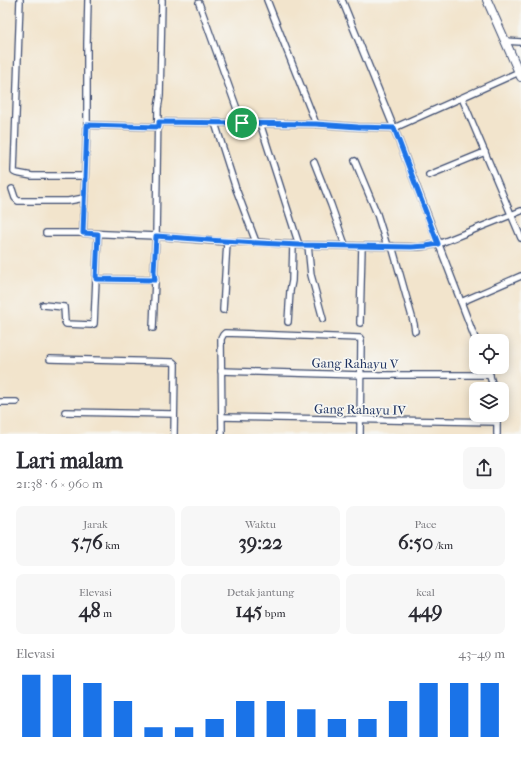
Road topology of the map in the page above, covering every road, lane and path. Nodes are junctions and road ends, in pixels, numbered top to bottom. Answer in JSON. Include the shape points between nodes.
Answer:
{"nodes":[{"id":1,"x":20,"y":0,"type":"edge"},
{"id":2,"x":88,"y":0,"type":"edge"},
{"id":3,"x":162,"y":0,"type":"edge"},
{"id":4,"x":266,"y":0,"type":"edge"},
{"id":5,"x":342,"y":0,"type":"edge"},
{"id":6,"x":487,"y":0,"type":"edge"},
{"id":7,"x":199,"y":3,"type":"dead end"},
{"id":8,"x":505,"y":41,"type":"junction"},
{"id":9,"x":521,"y":42,"type":"edge"},
{"id":10,"x":520,"y":75,"type":"edge"},
{"id":11,"x":462,"y":98,"type":"junction"},
{"id":12,"x":215,"y":123,"type":"junction"},
{"id":13,"x":242,"y":123,"type":"junction"},
{"id":14,"x":260,"y":123,"type":"junction"},
{"id":15,"x":316,"y":124,"type":"junction"},
{"id":16,"x":87,"y":125,"type":"junction"},
{"id":17,"x":159,"y":125,"type":"junction"},
{"id":18,"x":394,"y":128,"type":"junction"},
{"id":19,"x":485,"y":152,"type":"junction"},
{"id":20,"x":356,"y":161,"type":"dead end"},
{"id":21,"x":314,"y":162,"type":"dead end"},
{"id":22,"x":429,"y":175,"type":"dead end"},
{"id":23,"x":85,"y":176,"type":"junction"},
{"id":24,"x":12,"y":190,"type":"dead end"},
{"id":25,"x":84,"y":198,"type":"junction"},
{"id":26,"x":521,"y":211,"type":"edge"},
{"id":27,"x":511,"y":215,"type":"junction"},
{"id":28,"x":46,"y":233,"type":"dead end"},
{"id":29,"x":83,"y":233,"type":"junction"},
{"id":30,"x":98,"y":234,"type":"junction"},
{"id":31,"x":156,"y":236,"type":"junction"},
{"id":32,"x":521,"y":238,"type":"edge"},
{"id":33,"x":227,"y":242,"type":"junction"},
{"id":34,"x":256,"y":242,"type":"junction"},
{"id":35,"x":296,"y":244,"type":"junction"},
{"id":36,"x":438,"y":244,"type":"junction"},
{"id":37,"x":308,"y":245,"type":"junction"},
{"id":38,"x":345,"y":245,"type":"junction"},
{"id":39,"x":362,"y":246,"type":"junction"},
{"id":40,"x":390,"y":246,"type":"junction"},
{"id":41,"x":521,"y":276,"type":"edge"},
{"id":42,"x":96,"y":279,"type":"junction"},
{"id":43,"x":155,"y":280,"type":"junction"},
{"id":44,"x":461,"y":302,"type":"junction"},
{"id":45,"x":43,"y":305,"type":"dead end"},
{"id":46,"x":223,"y":310,"type":"dead end"},
{"id":47,"x":323,"y":318,"type":"dead end"},
{"id":48,"x":288,"y":322,"type":"dead end"},
{"id":49,"x":360,"y":323,"type":"dead end"},
{"id":50,"x":153,"y":328,"type":"dead end"},
{"id":51,"x":415,"y":331,"type":"dead end"},
{"id":52,"x":473,"y":334,"type":"edge"},
{"id":53,"x":50,"y":359,"type":"dead end"},
{"id":54,"x":221,"y":371,"type":"junction"},
{"id":55,"x":361,"y":375,"type":"junction"},
{"id":56,"x":490,"y":375,"type":"joint"},
{"id":57,"x":492,"y":382,"type":"edge"},
{"id":58,"x":0,"y":402,"type":"edge"},
{"id":59,"x":16,"y":402,"type":"dead end"},
{"id":60,"x":64,"y":412,"type":"dead end"},
{"id":61,"x":174,"y":414,"type":"junction"},
{"id":62,"x":222,"y":417,"type":"junction"},
{"id":63,"x":360,"y":420,"type":"junction"},
{"id":64,"x":469,"y":422,"type":"edge"},
{"id":65,"x":497,"y":422,"type":"edge"},
{"id":66,"x":174,"y":434,"type":"edge"},
{"id":67,"x":222,"y":434,"type":"edge"},
{"id":68,"x":360,"y":434,"type":"edge"},
{"id":69,"x":497,"y":434,"type":"edge"}],
"edges":[{"from":1,"to":23,"type":"street","via":[[14,172],[32,176]]},
{"from":2,"to":16,"type":"street"},
{"from":3,"to":17,"type":"street"},
{"from":4,"to":15,"type":"street"},
{"from":5,"to":18,"type":"street"},
{"from":6,"to":8,"type":"main road"},
{"from":7,"to":13,"type":"street"},
{"from":8,"to":9,"type":"street"},
{"from":8,"to":10,"type":"main road"},
{"from":10,"to":11,"type":"street"},
{"from":11,"to":18,"type":"street"},
{"from":11,"to":19,"type":"street"},
{"from":12,"to":13,"type":"street"},
{"from":12,"to":17,"type":"street"},
{"from":12,"to":34,"type":"street"},
{"from":13,"to":14,"type":"street"},
{"from":14,"to":15,"type":"street"},
{"from":14,"to":35,"type":"street"},
{"from":15,"to":18,"type":"street"},
{"from":16,"to":17,"type":"street"},
{"from":16,"to":23,"type":"street"},
{"from":17,"to":31,"type":"street"},
{"from":18,"to":36,"type":"street"},
{"from":19,"to":22,"type":"street"},
{"from":19,"to":27,"type":"street"},
{"from":20,"to":40,"type":"street"},
{"from":21,"to":38,"type":"street"},
{"from":23,"to":25,"type":"street"},
{"from":24,"to":25,"type":"street","via":[[18,201],[68,201]]},
{"from":25,"to":29,"type":"street"},
{"from":26,"to":27,"type":"street"},
{"from":27,"to":32,"type":"street"},
{"from":27,"to":36,"type":"street"},
{"from":28,"to":29,"type":"street"},
{"from":29,"to":30,"type":"street"},
{"from":30,"to":31,"type":"street"},
{"from":30,"to":42,"type":"street"},
{"from":31,"to":33,"type":"street"},
{"from":31,"to":43,"type":"street"},
{"from":33,"to":34,"type":"street"},
{"from":33,"to":46,"type":"street"},
{"from":34,"to":35,"type":"street"},
{"from":35,"to":37,"type":"street"},
{"from":35,"to":48,"type":"street"},
{"from":36,"to":40,"type":"street","via":[[419,247]]},
{"from":36,"to":44,"type":"street"},
{"from":37,"to":38,"type":"street"},
{"from":37,"to":47,"type":"street","via":[[311,276]]},
{"from":38,"to":39,"type":"street"},
{"from":39,"to":40,"type":"street"},
{"from":39,"to":49,"type":"street"},
{"from":40,"to":51,"type":"street"},
{"from":41,"to":44,"type":"street"},
{"from":42,"to":43,"type":"street"},
{"from":42,"to":45,"type":"street","via":[[93,325],[66,324],[64,307]]},
{"from":43,"to":50,"type":"street"},
{"from":44,"to":52,"type":"street"},
{"from":53,"to":61,"type":"street","via":[[173,362]]},
{"from":54,"to":55,"type":"street","name":"Gang Rahayu V"},
{"from":54,"to":55,"type":"street","via":[[221,339],[223,334],[233,334],[359,338]]},
{"from":54,"to":62,"type":"street"},
{"from":55,"to":56,"type":"street","name":"Gang Rahayu V"},
{"from":55,"to":63,"type":"street"},
{"from":56,"to":57,"type":"street"},
{"from":58,"to":59,"type":"street"},
{"from":60,"to":61,"type":"street"},
{"from":61,"to":66,"type":"street"},
{"from":62,"to":63,"type":"street","name":"Gang Rahayu IV"},
{"from":62,"to":67,"type":"street"},
{"from":63,"to":64,"type":"street","name":"Gang Rahayu IV"},
{"from":63,"to":68,"type":"street"},
{"from":65,"to":69,"type":"street"}]}
